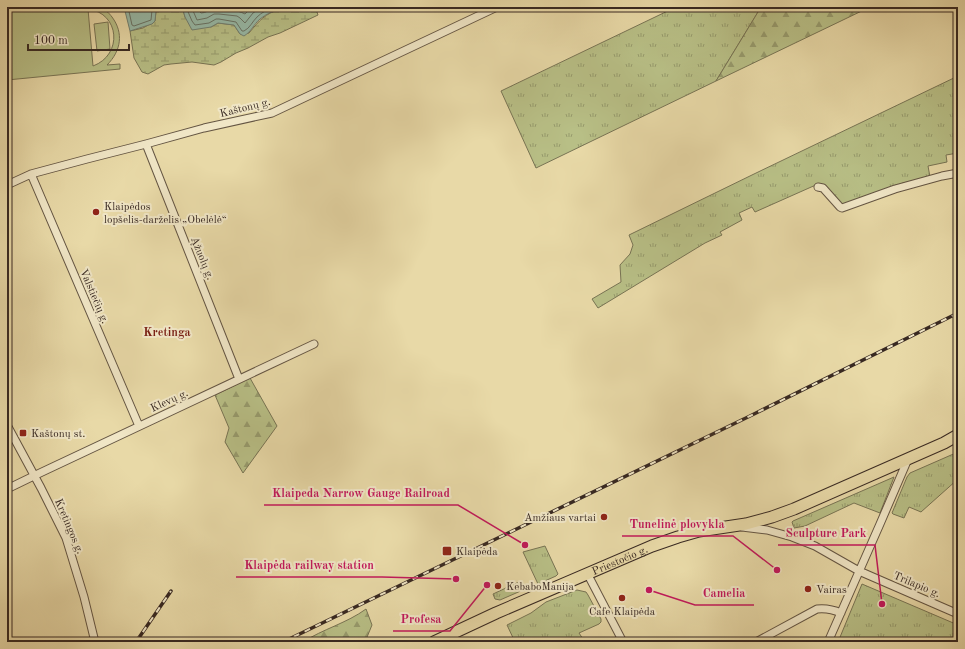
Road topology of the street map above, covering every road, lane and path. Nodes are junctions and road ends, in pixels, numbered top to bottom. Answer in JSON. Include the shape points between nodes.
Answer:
{"nodes":[{"id":1,"x":497,"y":7,"type":"edge"},
{"id":2,"x":146,"y":144,"type":"junction"},
{"id":3,"x":958,"y":173,"type":"edge"},
{"id":4,"x":32,"y":174,"type":"junction"},
{"id":5,"x":7,"y":185,"type":"edge"},
{"id":6,"x":818,"y":188,"type":"dead end"},
{"id":7,"x":314,"y":344,"type":"dead end"},
{"id":8,"x":239,"y":379,"type":"junction"},
{"id":9,"x":7,"y":425,"type":"edge"},
{"id":10,"x":139,"y":426,"type":"junction"},
{"id":11,"x":958,"y":435,"type":"edge"},
{"id":12,"x":958,"y":439,"type":"edge"},
{"id":13,"x":944,"y":443,"type":"junction"},
{"id":14,"x":908,"y":459,"type":"junction"},
{"id":15,"x":34,"y":476,"type":"junction"},
{"id":16,"x":7,"y":489,"type":"edge"},
{"id":17,"x":734,"y":526,"type":"junction"},
{"id":18,"x":859,"y":571,"type":"junction"},
{"id":19,"x":587,"y":573,"type":"junction"},
{"id":20,"x":841,"y":613,"type":"junction"},
{"id":21,"x":958,"y":614,"type":"edge"},
{"id":22,"x":95,"y":642,"type":"edge"},
{"id":23,"x":434,"y":642,"type":"edge"},
{"id":24,"x":623,"y":642,"type":"edge"},
{"id":25,"x":756,"y":642,"type":"edge"},
{"id":26,"x":828,"y":642,"type":"edge"}],
"edges":[{"from":1,"to":2,"type":"street","name":"Kaštonų g.","via":[[272,113]]},
{"from":2,"to":4,"type":"street","name":"Kaštonų g."},
{"from":2,"to":8,"type":"street","name":"Ąžuolų g."},
{"from":3,"to":6,"type":"street","via":[[895,188],[842,208],[823,188]]},
{"from":4,"to":5,"type":"street","name":"Kaštonų g."},
{"from":4,"to":10,"type":"street","name":"Valstiečių g."},
{"from":7,"to":8,"type":"street","name":"Klevų g."},
{"from":8,"to":10,"type":"street","name":"Klevų g."},
{"from":9,"to":15,"type":"street","name":"Kretingos g."},
{"from":10,"to":15,"type":"street","name":"Klevų g."},
{"from":11,"to":13,"type":"main road","name":"Priestočio g."},
{"from":12,"to":13,"type":"main road","name":"Priestočio g."},
{"from":13,"to":14,"type":"main road","name":"Priestočio g."},
{"from":14,"to":17,"type":"main road","name":"Priestočio g.","via":[[794,509],[759,521]]},
{"from":14,"to":18,"type":"street"},
{"from":15,"to":16,"type":"street","name":"Klevų g."},
{"from":15,"to":22,"type":"street","name":"Kretingos g.","via":[[66,538]]},
{"from":17,"to":18,"type":"street","name":"Trilapio g.","via":[[792,536]]},
{"from":17,"to":19,"type":"main road","name":"Priestočio g.","via":[[699,531],[668,540]]},
{"from":18,"to":20,"type":"street"},
{"from":18,"to":21,"type":"street","name":"Trilapio g."},
{"from":19,"to":23,"type":"main road","name":"Priestočio g."},
{"from":19,"to":24,"type":"street"},
{"from":20,"to":25,"type":"street","via":[[826,608],[817,609]]},
{"from":20,"to":26,"type":"street"}]}
